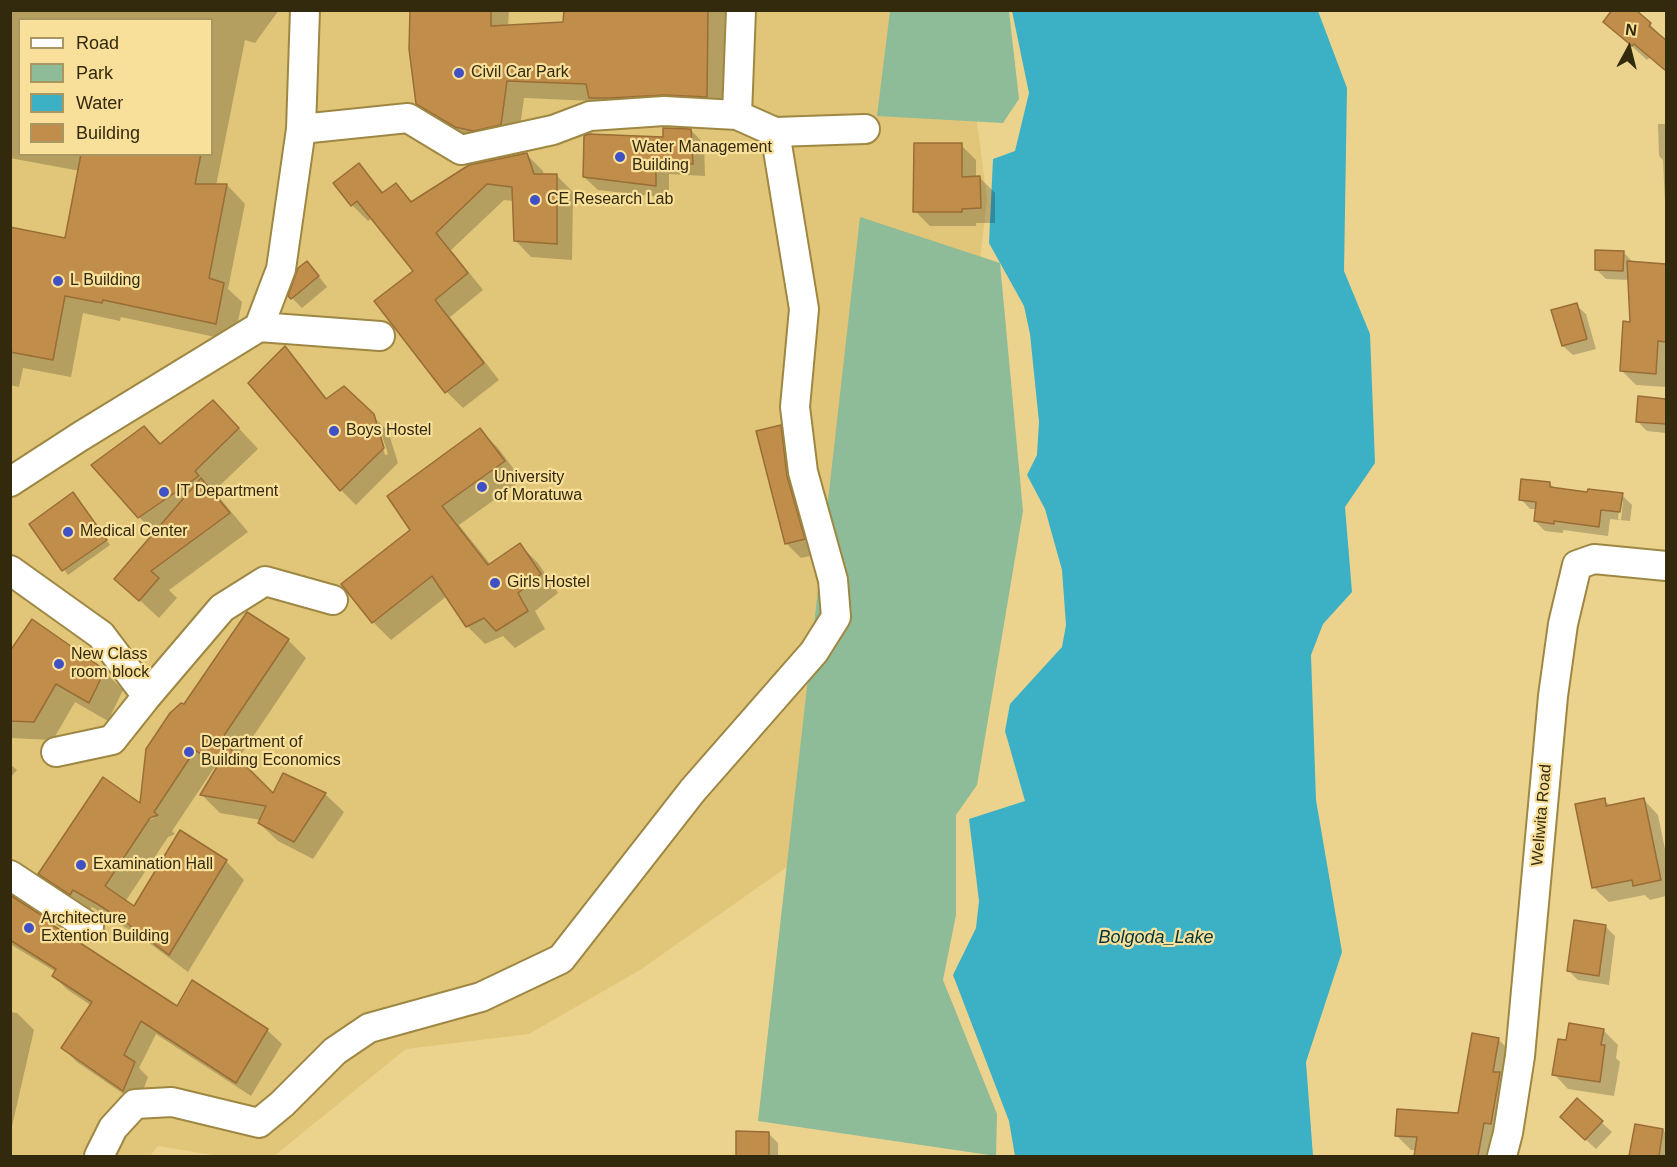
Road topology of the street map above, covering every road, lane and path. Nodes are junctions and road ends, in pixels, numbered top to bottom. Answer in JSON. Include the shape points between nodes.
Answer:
{"nodes":[{"id":1,"x":305,"y":10,"type":"edge"},
{"id":2,"x":741,"y":10,"type":"edge"},
{"id":3,"x":737,"y":115,"type":"junction"},
{"id":4,"x":301,"y":129,"type":"junction"},
{"id":5,"x":865,"y":129,"type":"dead end"},
{"id":6,"x":775,"y":132,"type":"junction"},
{"id":7,"x":259,"y":327,"type":"junction"},
{"id":8,"x":380,"y":336,"type":"dead end"},
{"id":9,"x":10,"y":482,"type":"edge"},
{"id":10,"x":1666,"y":566,"type":"edge"},
{"id":11,"x":10,"y":570,"type":"edge"},
{"id":12,"x":333,"y":600,"type":"dead end"},
{"id":13,"x":147,"y":696,"type":"junction"},
{"id":14,"x":56,"y":752,"type":"dead end"},
{"id":15,"x":10,"y":875,"type":"edge"},
{"id":16,"x":89,"y":927,"type":"dead end"},
{"id":17,"x":99,"y":1156,"type":"edge"},
{"id":18,"x":1502,"y":1156,"type":"edge"}],
"edges":[{"from":1,"to":4,"type":"street"},
{"from":2,"to":3,"type":"street"},
{"from":3,"to":4,"type":"street","via":[[664,111],[590,116],[553,130],[461,150],[408,118]]},
{"from":3,"to":6,"type":"street"},
{"from":4,"to":7,"type":"street","via":[[281,269]]},
{"from":5,"to":6,"type":"street"},
{"from":6,"to":17,"type":"street","via":[[804,309],[795,407],[803,472],[833,580],[836,617],[814,652],[693,790],[561,959],[481,998],[369,1028],[335,1051],[259,1123],[172,1102],[135,1104],[113,1128]]},
{"from":7,"to":8,"type":"street"},
{"from":7,"to":9,"type":"street"},
{"from":10,"to":18,"type":"street","name":"Weliwita Road","via":[[1594,559],[1577,565],[1563,624],[1553,696],[1520,1056]]},
{"from":11,"to":13,"type":"street","via":[[101,635]]},
{"from":12,"to":13,"type":"street","via":[[265,580],[222,608]]},
{"from":13,"to":14,"type":"street","via":[[112,740]]},
{"from":15,"to":16,"type":"street"}]}
